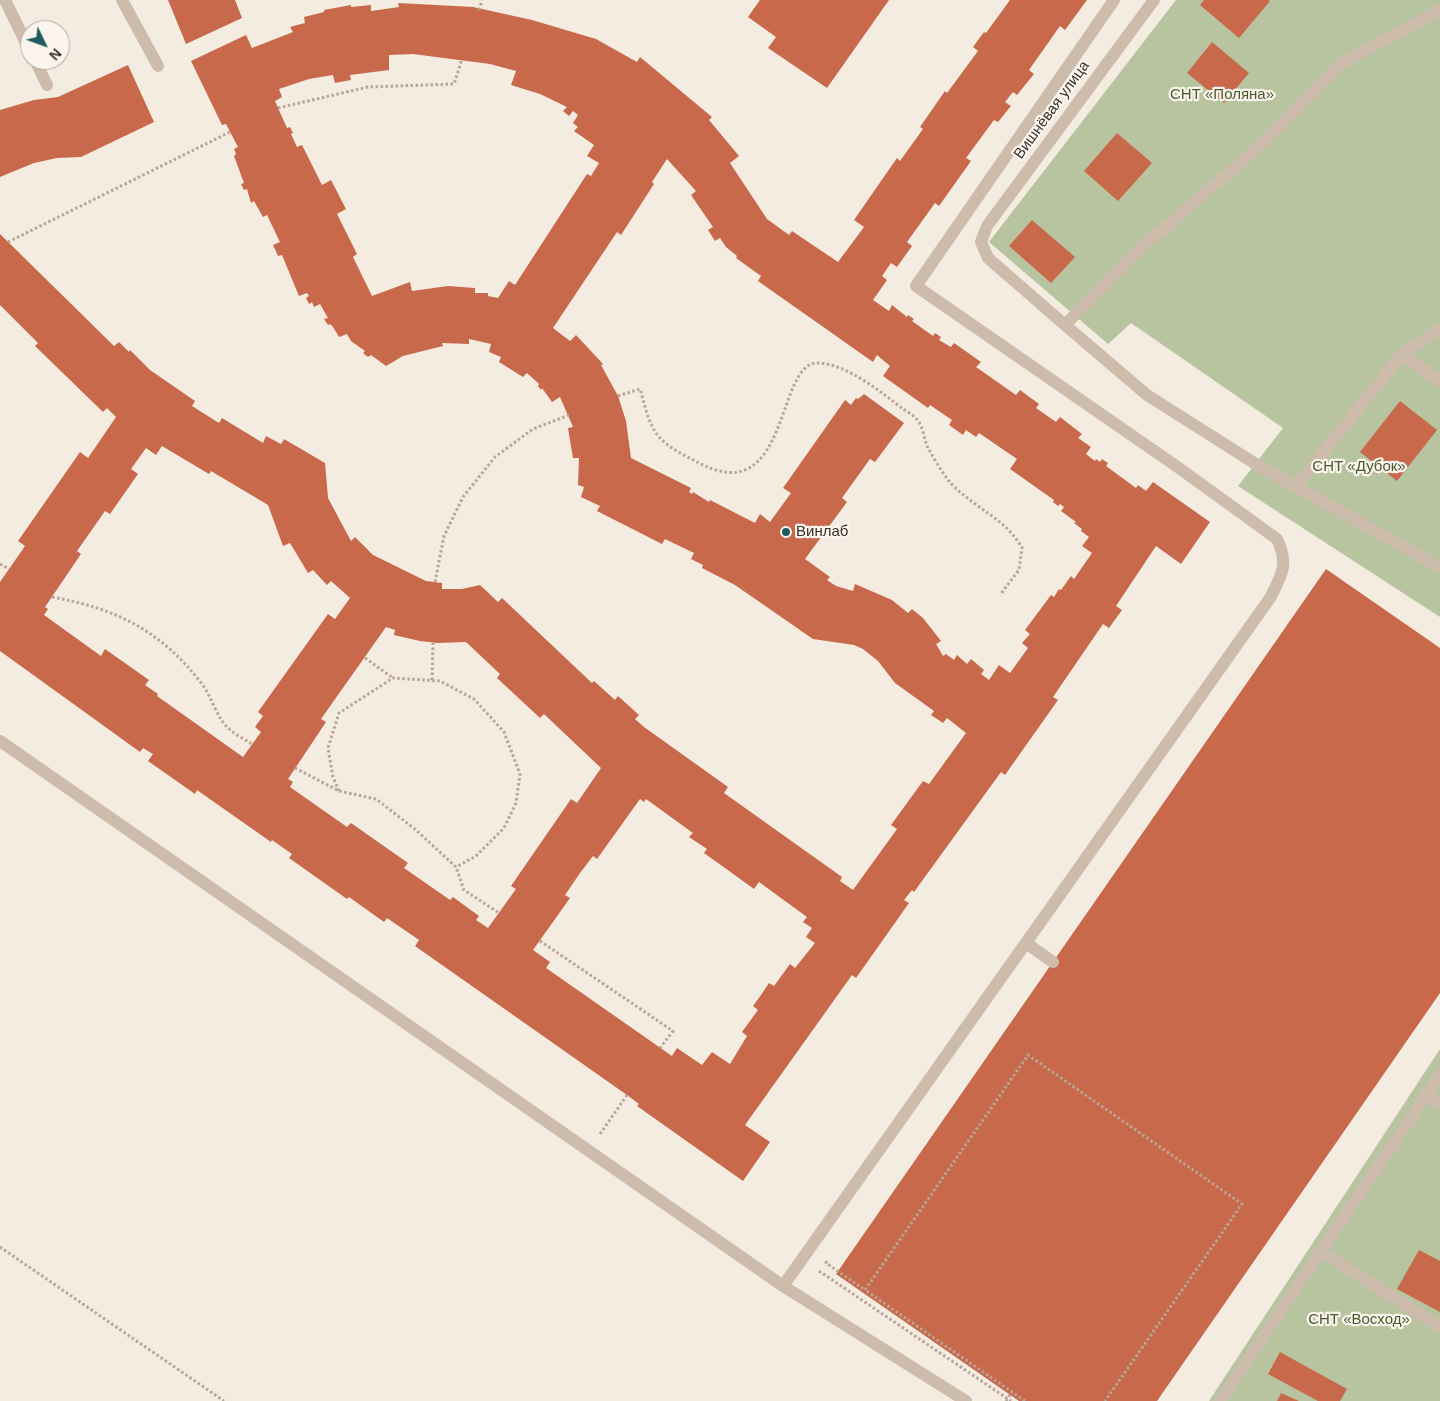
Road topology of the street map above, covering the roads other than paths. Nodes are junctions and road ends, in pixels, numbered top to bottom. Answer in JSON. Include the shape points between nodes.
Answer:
{"nodes":[{"id":1,"x":5,"y":0,"type":"edge"},
{"id":2,"x":122,"y":0,"type":"edge"},
{"id":3,"x":1114,"y":0,"type":"edge"},
{"id":4,"x":1154,"y":0,"type":"edge"},
{"id":5,"x":1440,"y":10,"type":"edge"},
{"id":6,"x":20,"y":31,"type":"edge"},
{"id":7,"x":158,"y":66,"type":"dead end"},
{"id":8,"x":39,"y":70,"type":"edge"},
{"id":9,"x":47,"y":85,"type":"dead end"},
{"id":10,"x":1065,"y":325,"type":"junction"},
{"id":11,"x":1440,"y":329,"type":"edge"},
{"id":12,"x":1402,"y":354,"type":"junction"},
{"id":13,"x":1440,"y":381,"type":"edge"},
{"id":14,"x":1296,"y":487,"type":"junction"},
{"id":15,"x":1440,"y":567,"type":"edge"},
{"id":16,"x":0,"y":741,"type":"edge"},
{"id":17,"x":1026,"y":943,"type":"junction"},
{"id":18,"x":1053,"y":962,"type":"dead end"},
{"id":19,"x":1440,"y":1075,"type":"edge"},
{"id":20,"x":1425,"y":1096,"type":"junction"},
{"id":21,"x":1440,"y":1103,"type":"edge"},
{"id":22,"x":1320,"y":1251,"type":"junction"},
{"id":23,"x":783,"y":1286,"type":"junction"},
{"id":24,"x":1440,"y":1327,"type":"edge"},
{"id":25,"x":966,"y":1401,"type":"edge"},
{"id":26,"x":1220,"y":1401,"type":"edge"}],
"edges":[{"from":1,"to":6,"type":"street"},
{"from":2,"to":7,"type":"street"},
{"from":3,"to":17,"type":"street","via":[[916,286],[1265,530],[1277,539],[1284,554],[1281,576],[1270,598]]},
{"from":4,"to":10,"type":"street","name":"Вишнёвая улица","via":[[987,226],[981,242],[988,258]]},
{"from":5,"to":10,"type":"street","via":[[1342,64],[1262,144],[1134,254]]},
{"from":8,"to":9,"type":"street"},
{"from":10,"to":14,"type":"street","via":[[1147,395]]},
{"from":11,"to":12,"type":"street"},
{"from":12,"to":13,"type":"street"},
{"from":12,"to":14,"type":"street"},
{"from":14,"to":15,"type":"street"},
{"from":16,"to":23,"type":"street"},
{"from":17,"to":18,"type":"street"},
{"from":17,"to":23,"type":"street"},
{"from":19,"to":20,"type":"street"},
{"from":20,"to":21,"type":"street"},
{"from":20,"to":22,"type":"street"},
{"from":22,"to":24,"type":"street"},
{"from":22,"to":26,"type":"street"},
{"from":23,"to":25,"type":"street"}]}
